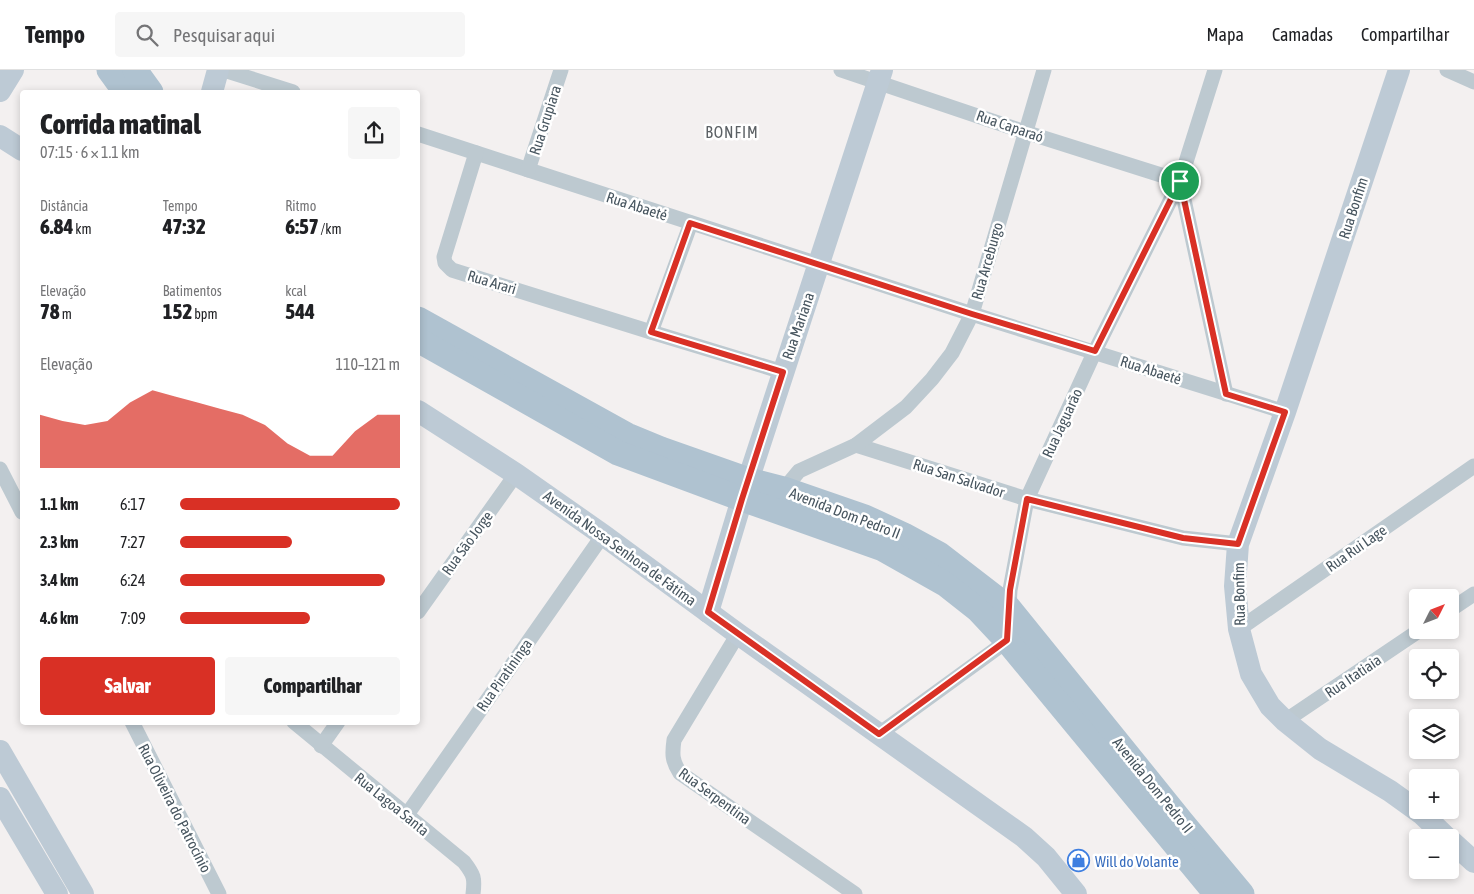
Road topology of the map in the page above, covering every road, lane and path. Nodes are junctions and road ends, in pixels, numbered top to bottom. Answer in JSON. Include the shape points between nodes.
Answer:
{"nodes":[{"id":1,"x":13,"y":70,"type":"edge"},
{"id":2,"x":109,"y":70,"type":"edge"},
{"id":3,"x":135,"y":70,"type":"edge"},
{"id":4,"x":218,"y":70,"type":"edge"},
{"id":5,"x":224,"y":70,"type":"edge"},
{"id":6,"x":561,"y":70,"type":"edge"},
{"id":7,"x":841,"y":70,"type":"edge"},
{"id":8,"x":1044,"y":70,"type":"edge"},
{"id":9,"x":1215,"y":70,"type":"edge"},
{"id":10,"x":1399,"y":70,"type":"edge"},
{"id":11,"x":1448,"y":70,"type":"edge"},
{"id":12,"x":880,"y":76,"type":"edge"},
{"id":13,"x":1474,"y":82,"type":"edge"},
{"id":14,"x":124,"y":90,"type":"edge"},
{"id":15,"x":150,"y":90,"type":"edge"},
{"id":16,"x":213,"y":90,"type":"edge"},
{"id":17,"x":286,"y":90,"type":"edge"},
{"id":18,"x":0,"y":91,"type":"edge"},
{"id":19,"x":1025,"y":132,"type":"junction"},
{"id":20,"x":420,"y":135,"type":"edge"},
{"id":21,"x":0,"y":136,"type":"edge"},
{"id":22,"x":20,"y":149,"type":"edge"},
{"id":23,"x":476,"y":153,"type":"junction"},
{"id":24,"x":528,"y":170,"type":"junction"},
{"id":25,"x":1180,"y":181,"type":"junction"},
{"id":26,"x":690,"y":223,"type":"junction"},
{"id":27,"x":819,"y":264,"type":"junction"},
{"id":28,"x":972,"y":314,"type":"junction"},
{"id":29,"x":420,"y":320,"type":"edge"},
{"id":30,"x":651,"y":332,"type":"junction"},
{"id":31,"x":420,"y":341,"type":"edge"},
{"id":32,"x":1095,"y":351,"type":"junction"},
{"id":33,"x":783,"y":372,"type":"junction"},
{"id":34,"x":1226,"y":394,"type":"junction"},
{"id":35,"x":1285,"y":412,"type":"junction"},
{"id":36,"x":420,"y":417,"type":"edge"},
{"id":37,"x":856,"y":445,"type":"junction"},
{"id":38,"x":1474,"y":466,"type":"edge"},
{"id":39,"x":0,"y":469,"type":"edge"},
{"id":40,"x":516,"y":474,"type":"junction"},
{"id":41,"x":745,"y":490,"type":"junction"},
{"id":42,"x":784,"y":490,"type":"junction"},
{"id":43,"x":1027,"y":499,"type":"junction"},
{"id":44,"x":20,"y":508,"type":"edge"},
{"id":45,"x":603,"y":535,"type":"junction"},
{"id":46,"x":1238,"y":544,"type":"junction"},
{"id":47,"x":1474,"y":594,"type":"edge"},
{"id":48,"x":1459,"y":604,"type":"edge"},
{"id":49,"x":1009,"y":608,"type":"junction"},
{"id":50,"x":420,"y":609,"type":"edge"},
{"id":51,"x":708,"y":612,"type":"junction"},
{"id":52,"x":1238,"y":629,"type":"junction"},
{"id":53,"x":738,"y":634,"type":"junction"},
{"id":54,"x":1409,"y":637,"type":"edge"},
{"id":55,"x":1007,"y":640,"type":"junction"},
{"id":56,"x":1285,"y":721,"type":"junction"},
{"id":57,"x":134,"y":725,"type":"edge"},
{"id":58,"x":298,"y":725,"type":"edge"},
{"id":59,"x":336,"y":725,"type":"edge"},
{"id":60,"x":879,"y":734,"type":"junction"},
{"id":61,"x":322,"y":746,"type":"junction"},
{"id":62,"x":0,"y":750,"type":"edge"},
{"id":63,"x":0,"y":798,"type":"edge"},
{"id":64,"x":406,"y":816,"type":"junction"},
{"id":65,"x":1438,"y":829,"type":"edge"},
{"id":66,"x":1459,"y":848,"type":"edge"},
{"id":67,"x":1474,"y":862,"type":"edge"},
{"id":68,"x":57,"y":894,"type":"edge"},
{"id":69,"x":84,"y":894,"type":"edge"},
{"id":70,"x":218,"y":894,"type":"edge"},
{"id":71,"x":473,"y":894,"type":"edge"},
{"id":72,"x":855,"y":894,"type":"edge"},
{"id":73,"x":1076,"y":894,"type":"edge"},
{"id":74,"x":1216,"y":894,"type":"edge"},
{"id":75,"x":1242,"y":894,"type":"edge"}],
"edges":[{"from":1,"to":18,"type":"street"},
{"from":2,"to":14,"type":"main road"},
{"from":3,"to":15,"type":"main road"},
{"from":4,"to":16,"type":"street"},
{"from":5,"to":17,"type":"street"},
{"from":6,"to":24,"type":"street","name":"Rua Grupiara"},
{"from":7,"to":12,"type":"street","name":"Rua Caparaó"},
{"from":8,"to":19,"type":"street","name":"Rua Arceburgo"},
{"from":9,"to":25,"type":"street","name":"Rua Jaguarão"},
{"from":10,"to":35,"type":"street","name":"Rua Bonfim"},
{"from":11,"to":13,"type":"street"},
{"from":12,"to":19,"type":"street","name":"Rua Caparaó"},
{"from":12,"to":27,"type":"street","name":"Rua Mariana"},
{"from":19,"to":25,"type":"street","name":"Rua Caparaó"},
{"from":19,"to":28,"type":"street","name":"Rua Arceburgo"},
{"from":20,"to":23,"type":"street","name":"Rua Abaeté"},
{"from":21,"to":22,"type":"street"},
{"from":23,"to":24,"type":"street","name":"Rua Abaeté"},
{"from":23,"to":30,"type":"street","name":"Rua Arari","via":[[444,257],[445,263],[452,270]]},
{"from":24,"to":26,"type":"street","name":"Rua Abaeté"},
{"from":25,"to":32,"type":"street","name":"Rua Jaguarão"},
{"from":25,"to":34,"type":"street"},
{"from":26,"to":27,"type":"street","name":"Rua Abaeté"},
{"from":26,"to":30,"type":"street"},
{"from":27,"to":28,"type":"street","name":"Rua Abaeté"},
{"from":27,"to":33,"type":"street","name":"Rua Mariana"},
{"from":28,"to":32,"type":"street","name":"Rua Abaeté"},
{"from":28,"to":37,"type":"street","name":"Rua Arceburgo","via":[[952,353],[932,379],[906,407]]},
{"from":29,"to":41,"type":"main road","name":"Avenida Dom Pedro II","via":[[627,435]]},
{"from":30,"to":33,"type":"street","name":"Rua Arari"},
{"from":31,"to":41,"type":"main road","name":"Avenida Dom Pedro II","via":[[618,453]]},
{"from":32,"to":34,"type":"street","name":"Rua Abaeté"},
{"from":32,"to":43,"type":"street","name":"Rua Jaguarão"},
{"from":33,"to":41,"type":"street","name":"Rua Mariana"},
{"from":34,"to":35,"type":"street","name":"Rua Abaeté"},
{"from":35,"to":46,"type":"street","name":"Rua Bonfim"},
{"from":36,"to":40,"type":"street","name":"Avenida Nossa Senhora de Fátima"},
{"from":37,"to":42,"type":"street","name":"Rua Arceburgo","via":[[799,471]]},
{"from":37,"to":43,"type":"street","name":"Rua San Salvador"},
{"from":38,"to":52,"type":"street","name":"Rua Rui Lage"},
{"from":39,"to":44,"type":"street"},
{"from":40,"to":45,"type":"street","name":"Avenida Nossa Senhora de Fátima"},
{"from":40,"to":50,"type":"street","name":"Rua São Jorge"},
{"from":41,"to":42,"type":"main road","name":"Avenida Dom Pedro II"},
{"from":41,"to":51,"type":"street","name":"Rua Mariana"},
{"from":41,"to":55,"type":"main road","name":"Avenida Dom Pedro II","via":[[883,548],[945,584],[978,610]]},
{"from":42,"to":49,"type":"main road","name":"Avenida Dom Pedro II","via":[[865,517],[904,535],[939,554]]},
{"from":43,"to":46,"type":"street","name":"Rua San Salvador","via":[[1183,538]]},
{"from":43,"to":49,"type":"street","name":"Rua Jaguarão"},
{"from":45,"to":51,"type":"street","name":"Avenida Nossa Senhora de Fátima"},
{"from":45,"to":64,"type":"street","name":"Rua Piratininga"},
{"from":46,"to":52,"type":"street","name":"Rua Bonfim"},
{"from":47,"to":48,"type":"street"},
{"from":49,"to":55,"type":"street","name":"Rua Jaguarão"},
{"from":49,"to":75,"type":"main road","name":"Avenida Dom Pedro II"},
{"from":51,"to":53,"type":"street","name":"Avenida Nossa Senhora de Fátima"},
{"from":52,"to":56,"type":"street","name":"Rua Bonfim","via":[[1251,674],[1270,706]]},
{"from":53,"to":60,"type":"street","name":"Avenida Nossa Senhora de Fátima"},
{"from":53,"to":72,"type":"street","name":"Rua Serpentina","via":[[674,740],[674,763],[680,773]]},
{"from":54,"to":56,"type":"street","name":"Rua Itatiaia"},
{"from":55,"to":60,"type":"street"},
{"from":55,"to":74,"type":"main road","name":"Avenida Dom Pedro II"},
{"from":56,"to":65,"type":"street","name":"Rua Bonfim","via":[[1320,750],[1390,791]]},
{"from":57,"to":70,"type":"street","name":"Rua Oliveira do Patrocínio"},
{"from":58,"to":61,"type":"street","name":"Rua Lagoa Santa"},
{"from":59,"to":61,"type":"street"},
{"from":60,"to":73,"type":"street","name":"Avenida Nossa Senhora de Fátima","via":[[1024,837]]},
{"from":61,"to":64,"type":"street","name":"Rua Lagoa Santa"},
{"from":62,"to":69,"type":"street"},
{"from":63,"to":68,"type":"street"},
{"from":64,"to":71,"type":"street","name":"Rua Lagoa Santa","via":[[464,862],[473,874]]},
{"from":66,"to":67,"type":"street","name":"Rua Bonfim"}]}
